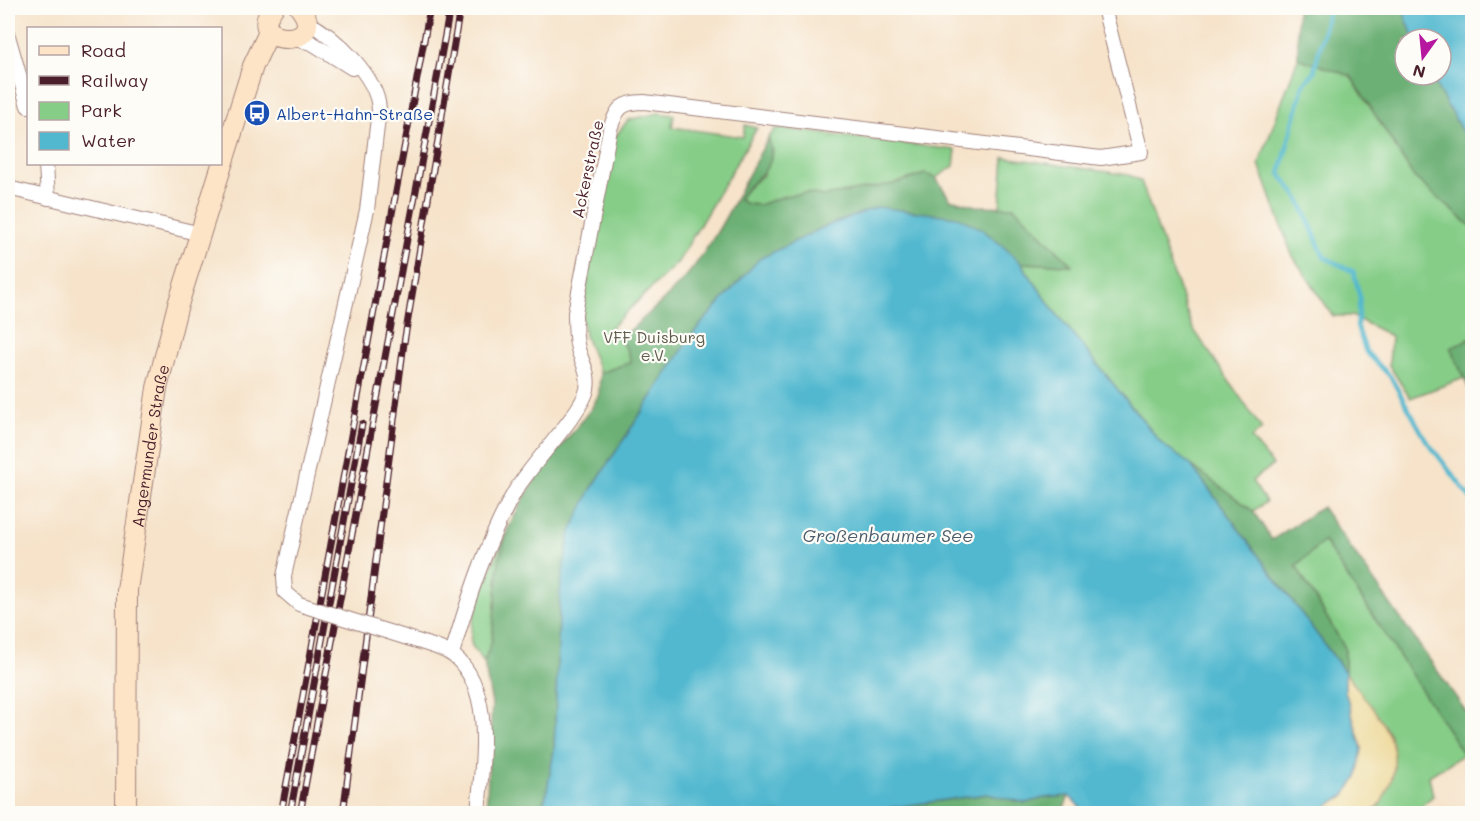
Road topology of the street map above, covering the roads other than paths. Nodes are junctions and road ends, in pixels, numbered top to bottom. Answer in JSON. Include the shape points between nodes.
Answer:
{"nodes":[{"id":1,"x":273,"y":8,"type":"edge"},
{"id":2,"x":1104,"y":8,"type":"edge"},
{"id":3,"x":303,"y":15,"type":"edge"},
{"id":4,"x":8,"y":36,"type":"edge"},
{"id":5,"x":281,"y":36,"type":"junction"},
{"id":6,"x":369,"y":78,"type":"junction"},
{"id":7,"x":27,"y":102,"type":"edge"},
{"id":8,"x":46,"y":165,"type":"edge"},
{"id":9,"x":8,"y":188,"type":"edge"},
{"id":10,"x":48,"y":198,"type":"junction"},
{"id":11,"x":201,"y":234,"type":"junction"},
{"id":12,"x":452,"y":654,"type":"junction"},
{"id":13,"x":126,"y":813,"type":"edge"},
{"id":14,"x":478,"y":813,"type":"edge"}],
"edges":[{"from":1,"to":5,"type":"main road","name":"Angermunder Straße","via":[[268,21]]},
{"from":2,"to":12,"type":"street","name":"Ackerstraße","via":[[1141,152],[1101,158],[644,102],[629,102],[620,108],[610,129],[575,313],[575,334],[588,375],[587,389],[582,403],[530,468],[500,520],[474,582]]},
{"from":3,"to":5,"type":"main road","name":"Angermunder Straße","via":[[302,32]]},
{"from":3,"to":6,"type":"street"},
{"from":4,"to":7,"type":"street"},
{"from":5,"to":6,"type":"street","via":[[312,43]]},
{"from":5,"to":11,"type":"main road","name":"Angermunder Straße","via":[[247,88]]},
{"from":6,"to":12,"type":"street","bridge":true,"via":[[379,97],[379,110],[367,210],[284,576],[285,592],[299,604]]},
{"from":8,"to":10,"type":"street"},
{"from":9,"to":10,"type":"street"},
{"from":10,"to":11,"type":"street"},
{"from":11,"to":13,"type":"main road","name":"Angermunder Straße","via":[[163,355],[129,569]]},
{"from":12,"to":14,"type":"street","via":[[473,679],[480,706]]}]}
